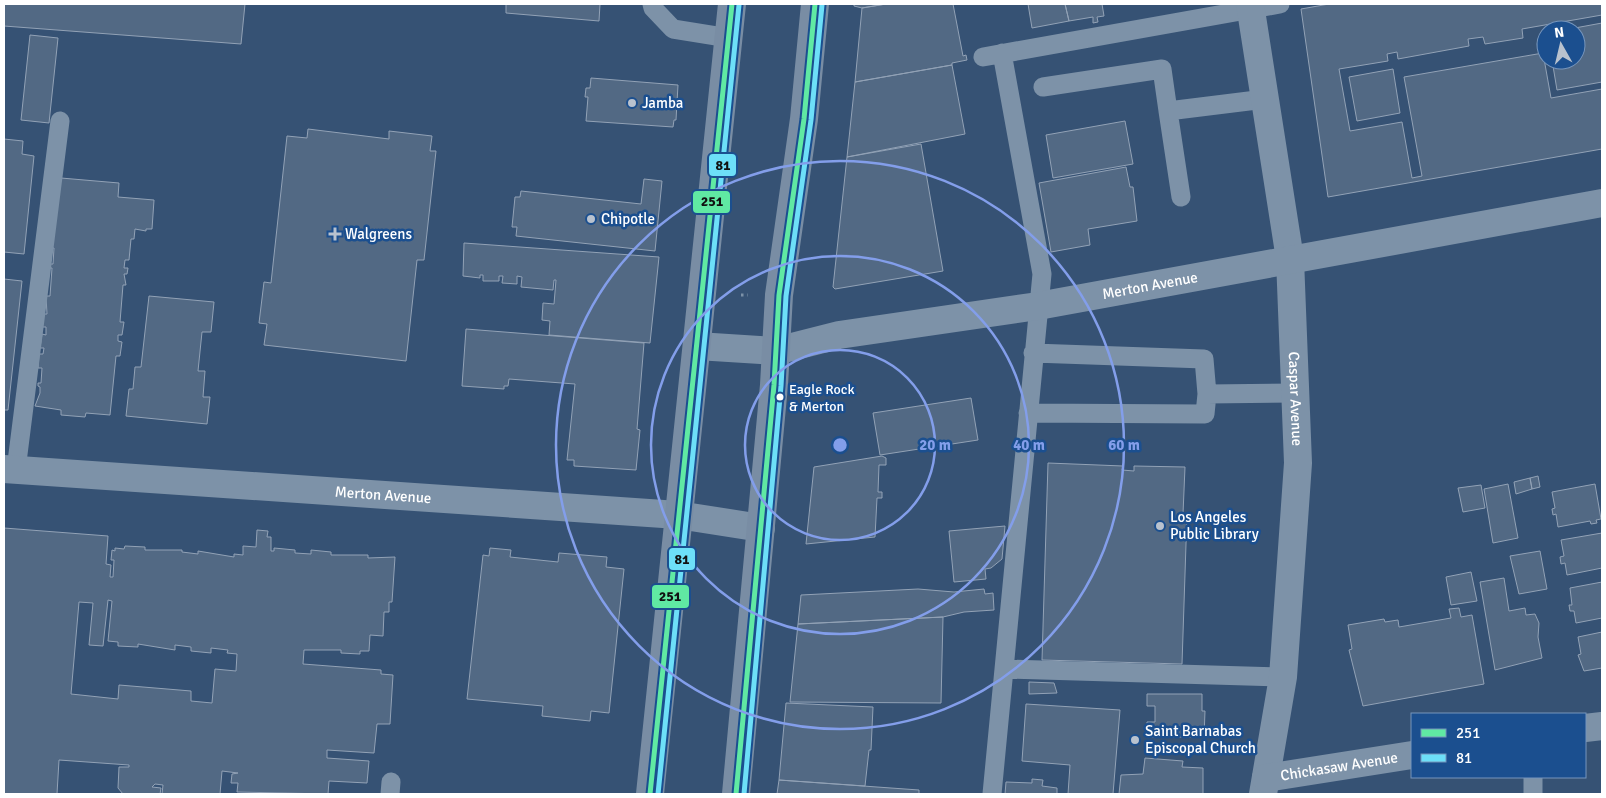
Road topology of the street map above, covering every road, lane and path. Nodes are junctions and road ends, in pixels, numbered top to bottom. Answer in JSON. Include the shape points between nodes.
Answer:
{"nodes":[{"id":1,"x":652,"y":4,"type":"edge"},
{"id":2,"x":732,"y":4,"type":"edge"},
{"id":3,"x":815,"y":4,"type":"edge"},
{"id":4,"x":1280,"y":4,"type":"edge"},
{"id":5,"x":1251,"y":6,"type":"edge"},
{"id":6,"x":729,"y":38,"type":"junction"},
{"id":7,"x":1002,"y":53,"type":"junction"},
{"id":8,"x":983,"y":57,"type":"dead end"},
{"id":9,"x":1042,"y":87,"type":"dead end"},
{"id":10,"x":1265,"y":99,"type":"junction"},
{"id":11,"x":1168,"y":111,"type":"junction"},
{"id":12,"x":60,"y":121,"type":"dead end"},
{"id":13,"x":1181,"y":197,"type":"dead end"},
{"id":14,"x":1602,"y":203,"type":"edge"},
{"id":15,"x":1290,"y":259,"type":"junction"},
{"id":16,"x":1038,"y":306,"type":"junction"},
{"id":17,"x":697,"y":346,"type":"junction"},
{"id":18,"x":776,"y":351,"type":"junction"},
{"id":19,"x":1033,"y":353,"type":"junction"},
{"id":20,"x":1296,"y":393,"type":"junction"},
{"id":21,"x":1207,"y":394,"type":"junction"},
{"id":22,"x":1028,"y":413,"type":"junction"},
{"id":23,"x":10,"y":470,"type":"edge"},
{"id":24,"x":678,"y":515,"type":"junction"},
{"id":25,"x":761,"y":528,"type":"junction"},
{"id":26,"x":1004,"y":669,"type":"junction"},
{"id":27,"x":1283,"y":677,"type":"junction"},
{"id":28,"x":1602,"y":726,"type":"edge"},
{"id":29,"x":1586,"y":728,"type":"edge"},
{"id":30,"x":1411,"y":754,"type":"edge"},
{"id":31,"x":1533,"y":778,"type":"edge"},
{"id":32,"x":1265,"y":786,"type":"edge"},
{"id":33,"x":650,"y":794,"type":"edge"},
{"id":34,"x":736,"y":794,"type":"edge"},
{"id":35,"x":992,"y":794,"type":"edge"},
{"id":36,"x":1533,"y":794,"type":"edge"}],
"edges":[{"from":1,"to":6,"type":"lane","via":[[673,29]]},
{"from":2,"to":6,"type":"main road"},
{"from":3,"to":18,"type":"main road","via":[[804,119],[779,294]]},
{"from":4,"to":5,"type":"lane"},
{"from":5,"to":7,"type":"lane"},
{"from":5,"to":10,"type":"street","name":"Caspar Avenue"},
{"from":6,"to":17,"type":"main road"},
{"from":7,"to":8,"type":"lane"},
{"from":7,"to":16,"type":"lane","via":[[1042,274]]},
{"from":9,"to":11,"type":"lane","via":[[1162,69]]},
{"from":10,"to":11,"type":"lane"},
{"from":10,"to":15,"type":"street","name":"Caspar Avenue"},
{"from":11,"to":13,"type":"lane"},
{"from":12,"to":23,"type":"lane"},
{"from":14,"to":15,"type":"street","name":"Merton Avenue"},
{"from":15,"to":16,"type":"street","name":"Merton Avenue"},
{"from":15,"to":20,"type":"street","name":"Caspar Avenue"},
{"from":16,"to":18,"type":"street","name":"Merton Avenue","via":[[839,335]]},
{"from":16,"to":19,"type":"lane"},
{"from":17,"to":18,"type":"street","name":"Merton Avenue"},
{"from":17,"to":24,"type":"main road"},
{"from":18,"to":25,"type":"main road"},
{"from":19,"to":21,"type":"lane","via":[[1204,359]]},
{"from":19,"to":22,"type":"lane"},
{"from":20,"to":21,"type":"lane"},
{"from":20,"to":27,"type":"street","name":"Caspar Avenue","via":[[1298,463]]},
{"from":21,"to":22,"type":"lane","via":[[1205,414]]},
{"from":22,"to":26,"type":"lane"},
{"from":23,"to":24,"type":"street","name":"Merton Avenue"},
{"from":24,"to":25,"type":"street","name":"Merton Avenue"},
{"from":24,"to":33,"type":"main road"},
{"from":25,"to":34,"type":"main road"},
{"from":26,"to":27,"type":"lane"},
{"from":26,"to":35,"type":"lane"},
{"from":27,"to":32,"type":"street","name":"Caspar Avenue"},
{"from":28,"to":29,"type":"street"},
{"from":30,"to":32,"type":"street","name":"Chickasaw Avenue"},
{"from":31,"to":36,"type":"lane"}]}
